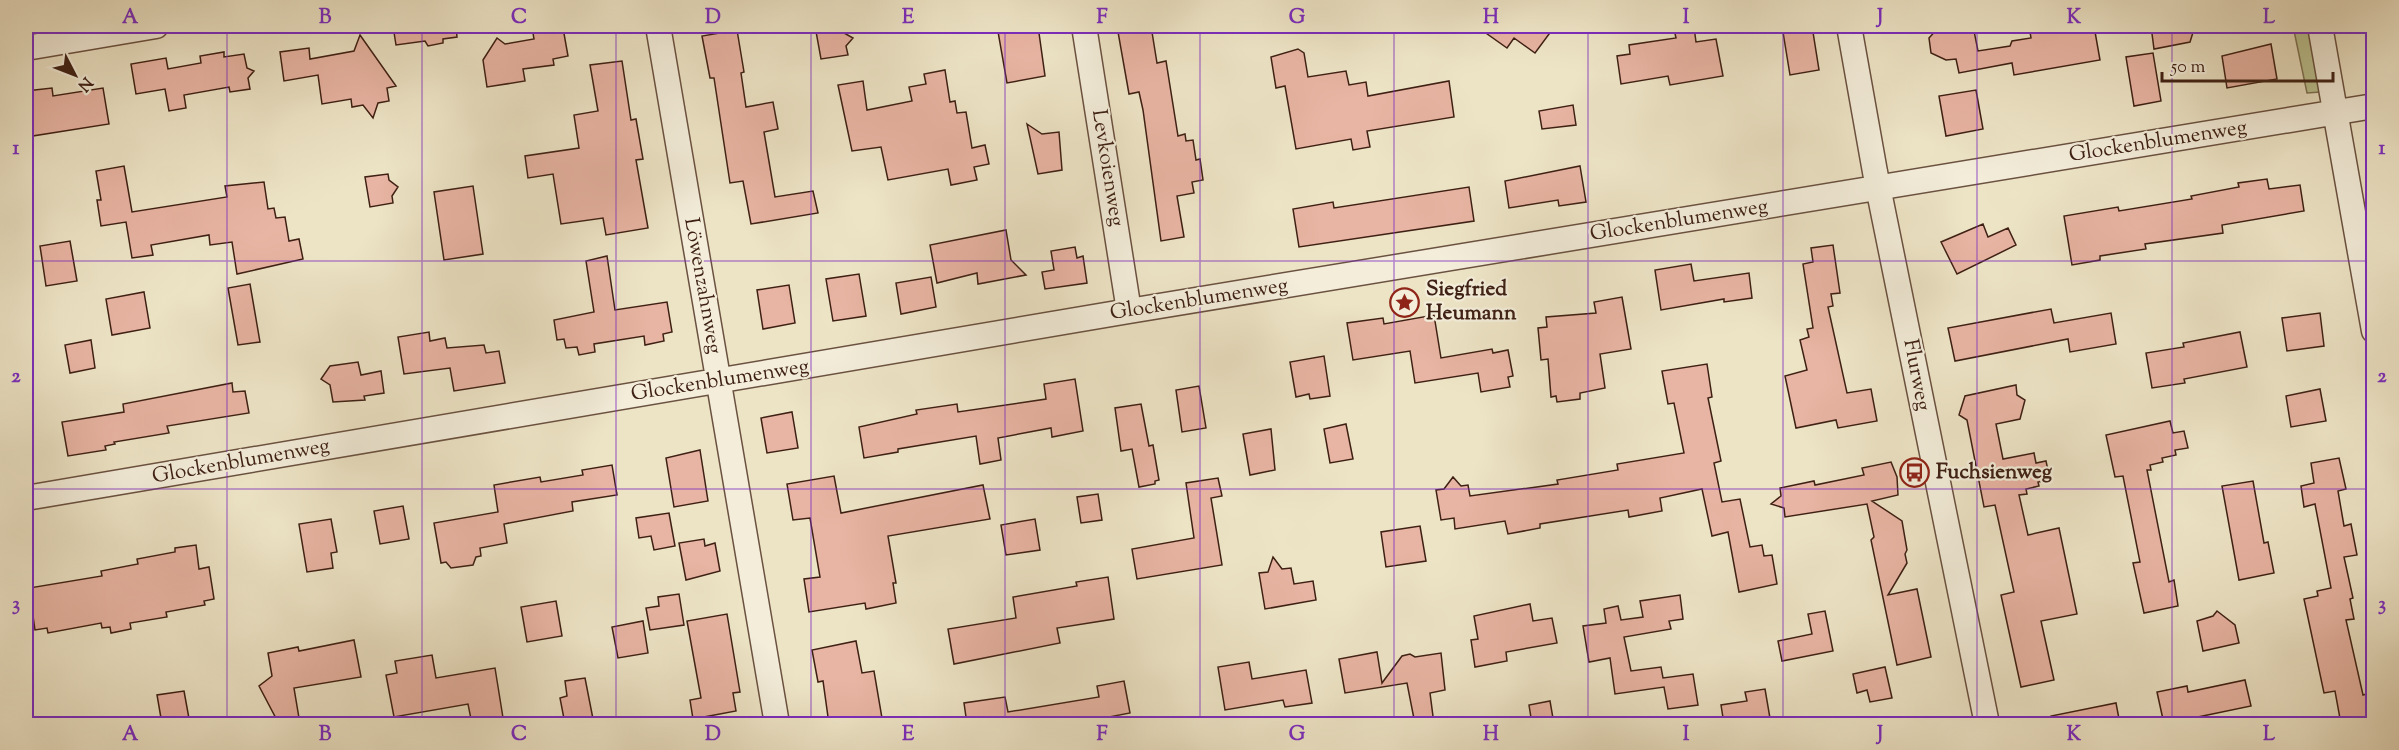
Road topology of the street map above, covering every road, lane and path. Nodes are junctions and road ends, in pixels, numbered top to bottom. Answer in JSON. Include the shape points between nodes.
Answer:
{"nodes":[{"id":1,"x":156,"y":26,"type":"edge"},
{"id":2,"x":658,"y":26,"type":"edge"},
{"id":3,"x":1084,"y":26,"type":"edge"},
{"id":4,"x":1849,"y":26,"type":"edge"},
{"id":5,"x":2320,"y":26,"type":"edge"},
{"id":6,"x":26,"y":48,"type":"edge"},
{"id":7,"x":2373,"y":106,"type":"edge"},
{"id":8,"x":2337,"y":113,"type":"junction"},
{"id":9,"x":1879,"y":188,"type":"junction"},
{"id":10,"x":1129,"y":311,"type":"junction"},
{"id":11,"x":2373,"y":331,"type":"edge"},
{"id":12,"x":719,"y":381,"type":"junction"},
{"id":13,"x":26,"y":498,"type":"edge"},
{"id":14,"x":777,"y":724,"type":"edge"},
{"id":15,"x":1987,"y":724,"type":"edge"}],
"edges":[{"from":1,"to":6,"type":"street"},
{"from":2,"to":12,"type":"street","name":"Löwenzahnweg"},
{"from":3,"to":10,"type":"street","name":"Levkoienweg"},
{"from":4,"to":9,"type":"street","name":"Flurweg"},
{"from":5,"to":8,"type":"street"},
{"from":7,"to":8,"type":"street","name":"Glockenblumenweg"},
{"from":8,"to":9,"type":"street","name":"Glockenblumenweg"},
{"from":8,"to":11,"type":"street"},
{"from":9,"to":10,"type":"street","name":"Glockenblumenweg"},
{"from":9,"to":15,"type":"street","name":"Flurweg"},
{"from":10,"to":12,"type":"street","name":"Glockenblumenweg"},
{"from":12,"to":13,"type":"street","name":"Glockenblumenweg"},
{"from":12,"to":14,"type":"street","name":"Löwenzahnweg"}]}
